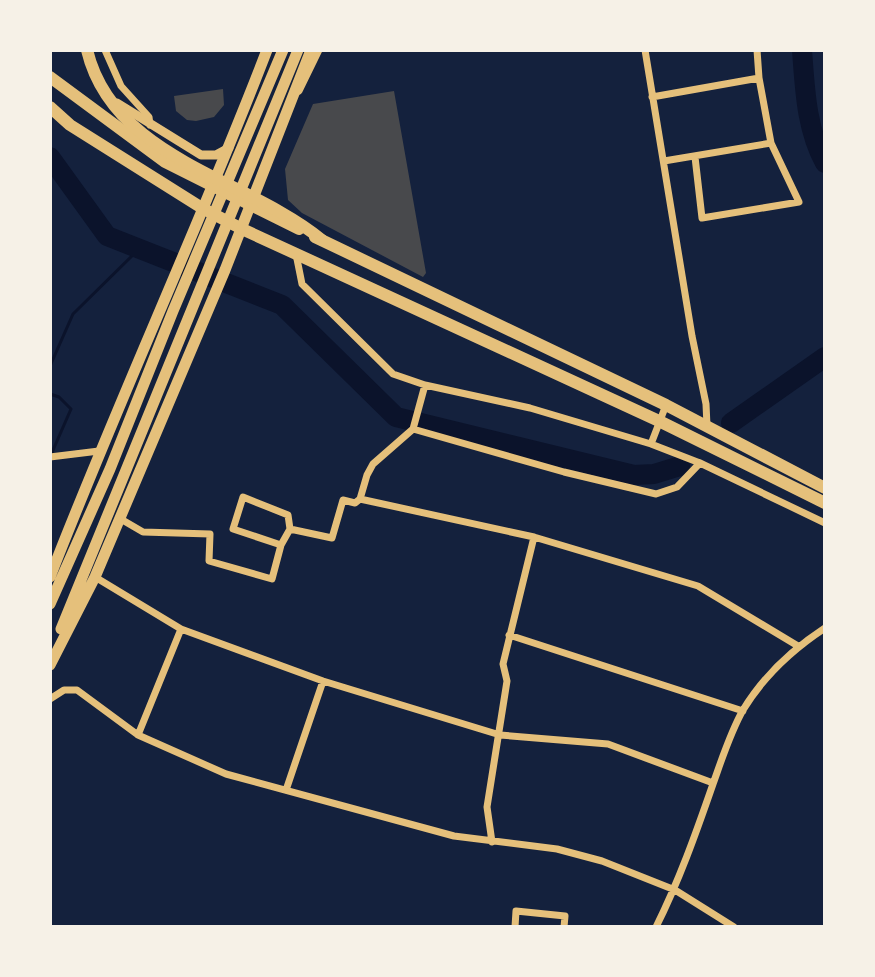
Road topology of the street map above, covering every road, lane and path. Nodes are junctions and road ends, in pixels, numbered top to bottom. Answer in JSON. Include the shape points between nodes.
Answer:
{"nodes":[{"id":1,"x":87,"y":50,"type":"edge"},
{"id":2,"x":105,"y":50,"type":"edge"},
{"id":3,"x":265,"y":50,"type":"edge"},
{"id":4,"x":283,"y":50,"type":"edge"},
{"id":5,"x":298,"y":50,"type":"edge"},
{"id":6,"x":311,"y":50,"type":"edge"},
{"id":7,"x":319,"y":50,"type":"edge"},
{"id":8,"x":645,"y":50,"type":"edge"},
{"id":9,"x":757,"y":50,"type":"edge"},
{"id":10,"x":50,"y":77,"type":"edge"},
{"id":11,"x":759,"y":78,"type":"junction"},
{"id":12,"x":108,"y":96,"type":"junction"},
{"id":13,"x":652,"y":97,"type":"junction"},
{"id":14,"x":50,"y":107,"type":"edge"},
{"id":15,"x":287,"y":110,"type":"junction"},
{"id":16,"x":150,"y":125,"type":"junction"},
{"id":17,"x":771,"y":143,"type":"junction"},
{"id":18,"x":229,"y":148,"type":"junction"},
{"id":19,"x":695,"y":157,"type":"junction"},
{"id":20,"x":664,"y":161,"type":"junction"},
{"id":21,"x":214,"y":183,"type":"junction"},
{"id":22,"x":251,"y":201,"type":"junction"},
{"id":23,"x":202,"y":208,"type":"junction"},
{"id":24,"x":242,"y":229,"type":"junction"},
{"id":25,"x":296,"y":254,"type":"junction"},
{"id":26,"x":425,"y":385,"type":"junction"},
{"id":27,"x":666,"y":405,"type":"junction"},
{"id":28,"x":659,"y":421,"type":"junction"},
{"id":29,"x":707,"y":426,"type":"junction"},
{"id":30,"x":413,"y":429,"type":"junction"},
{"id":31,"x":651,"y":444,"type":"junction"},
{"id":32,"x":99,"y":451,"type":"junction"},
{"id":33,"x":50,"y":457,"type":"edge"},
{"id":34,"x":700,"y":463,"type":"junction"},
{"id":35,"x":825,"y":488,"type":"edge"},
{"id":36,"x":360,"y":499,"type":"junction"},
{"id":37,"x":825,"y":503,"type":"edge"},
{"id":38,"x":119,"y":518,"type":"junction"},
{"id":39,"x":825,"y":523,"type":"edge"},
{"id":40,"x":290,"y":529,"type":"junction"},
{"id":41,"x":534,"y":537,"type":"junction"},
{"id":42,"x":281,"y":545,"type":"junction"},
{"id":43,"x":50,"y":577,"type":"edge"},
{"id":44,"x":95,"y":577,"type":"junction"},
{"id":45,"x":50,"y":604,"type":"edge"},
{"id":46,"x":825,"y":628,"type":"edge"},
{"id":47,"x":181,"y":629,"type":"junction"},
{"id":48,"x":509,"y":635,"type":"junction"},
{"id":49,"x":798,"y":646,"type":"junction"},
{"id":50,"x":50,"y":656,"type":"edge"},
{"id":51,"x":50,"y":665,"type":"edge"},
{"id":52,"x":323,"y":681,"type":"junction"},
{"id":53,"x":50,"y":699,"type":"edge"},
{"id":54,"x":743,"y":711,"type":"junction"},
{"id":55,"x":138,"y":735,"type":"junction"},
{"id":56,"x":500,"y":735,"type":"junction"},
{"id":57,"x":713,"y":783,"type":"junction"},
{"id":58,"x":286,"y":790,"type":"junction"},
{"id":59,"x":492,"y":842,"type":"junction"},
{"id":60,"x":675,"y":890,"type":"junction"},
{"id":61,"x":515,"y":927,"type":"edge"},
{"id":62,"x":564,"y":927,"type":"edge"},
{"id":63,"x":656,"y":927,"type":"edge"},
{"id":64,"x":734,"y":927,"type":"edge"}],
"edges":[{"from":1,"to":12,"type":"highway"},
{"from":2,"to":16,"type":"street","via":[[121,86]]},
{"from":3,"to":18,"type":"main road"},
{"from":4,"to":45,"type":"main road"},
{"from":5,"to":50,"type":"main road"},
{"from":6,"to":15,"type":"main road"},
{"from":7,"to":15,"type":"street"},
{"from":8,"to":13,"type":"street"},
{"from":9,"to":11,"type":"street"},
{"from":10,"to":21,"type":"highway","via":[[156,157]]},
{"from":11,"to":13,"type":"street"},
{"from":11,"to":17,"type":"street"},
{"from":12,"to":16,"type":"street"},
{"from":12,"to":21,"type":"highway","via":[[124,118]]},
{"from":13,"to":20,"type":"street"},
{"from":14,"to":23,"type":"highway"},
{"from":15,"to":22,"type":"main road"},
{"from":16,"to":18,"type":"street","via":[[206,157]]},
{"from":17,"to":19,"type":"street"},
{"from":17,"to":19,"type":"street","via":[[799,202],[702,218]]},
{"from":18,"to":21,"type":"main road"},
{"from":19,"to":20,"type":"street"},
{"from":20,"to":29,"type":"street"},
{"from":21,"to":22,"type":"highway"},
{"from":21,"to":23,"type":"main road"},
{"from":22,"to":24,"type":"main road"},
{"from":22,"to":27,"type":"highway"},
{"from":23,"to":24,"type":"highway"},
{"from":23,"to":32,"type":"main road"},
{"from":24,"to":25,"type":"highway"},
{"from":24,"to":38,"type":"main road"},
{"from":25,"to":26,"type":"street","via":[[302,284],[393,374]]},
{"from":25,"to":28,"type":"highway"},
{"from":26,"to":30,"type":"street"},
{"from":26,"to":31,"type":"street","via":[[530,408]]},
{"from":27,"to":28,"type":"street"},
{"from":27,"to":29,"type":"highway"},
{"from":28,"to":31,"type":"street"},
{"from":28,"to":37,"type":"highway"},
{"from":29,"to":35,"type":"highway"},
{"from":30,"to":34,"type":"street","via":[[656,494],[677,487]]},
{"from":30,"to":36,"type":"street","via":[[373,464]]},
{"from":31,"to":34,"type":"street"},
{"from":32,"to":33,"type":"street"},
{"from":32,"to":43,"type":"main road"},
{"from":34,"to":39,"type":"street"},
{"from":36,"to":40,"type":"street","via":[[343,500],[332,538]]},
{"from":36,"to":41,"type":"street"},
{"from":38,"to":42,"type":"street","via":[[143,532],[210,534],[209,561],[272,579]]},
{"from":38,"to":44,"type":"main road"},
{"from":40,"to":42,"type":"street"},
{"from":40,"to":42,"type":"street","via":[[288,515],[243,497],[233,529]]},
{"from":41,"to":48,"type":"street"},
{"from":41,"to":49,"type":"street","via":[[698,586]]},
{"from":44,"to":47,"type":"street"},
{"from":44,"to":51,"type":"main road"},
{"from":46,"to":49,"type":"street"},
{"from":47,"to":52,"type":"street"},
{"from":47,"to":55,"type":"street"},
{"from":48,"to":54,"type":"street"},
{"from":48,"to":56,"type":"street"},
{"from":49,"to":54,"type":"street"},
{"from":52,"to":56,"type":"street"},
{"from":52,"to":58,"type":"street"},
{"from":53,"to":55,"type":"street","via":[[64,690],[77,690]]},
{"from":54,"to":57,"type":"street"},
{"from":55,"to":58,"type":"street","via":[[226,774]]},
{"from":56,"to":57,"type":"street","via":[[608,744]]},
{"from":56,"to":59,"type":"street","via":[[487,807]]},
{"from":57,"to":60,"type":"street"},
{"from":58,"to":59,"type":"street"},
{"from":59,"to":60,"type":"street","via":[[557,849]]},
{"from":60,"to":63,"type":"street"},
{"from":60,"to":64,"type":"street"},
{"from":61,"to":62,"type":"street","via":[[516,911],[565,916]]}]}
